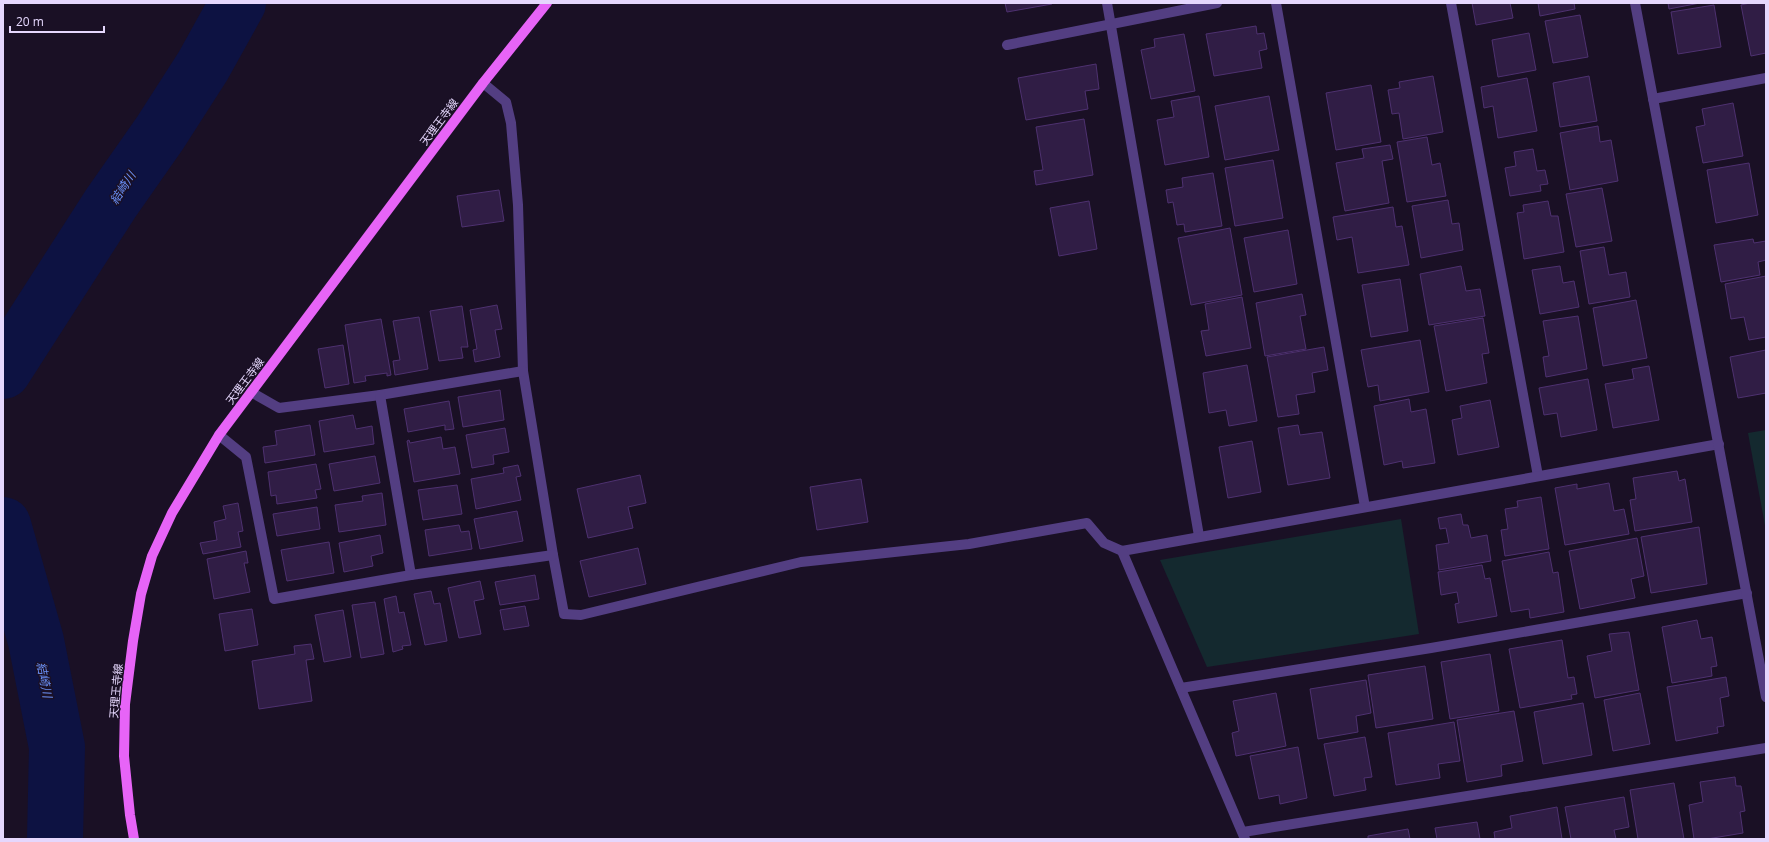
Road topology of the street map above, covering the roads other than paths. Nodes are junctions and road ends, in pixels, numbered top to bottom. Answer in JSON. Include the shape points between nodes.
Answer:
{"nodes":[{"id":1,"x":547,"y":3,"type":"edge"},
{"id":2,"x":1107,"y":3,"type":"edge"},
{"id":3,"x":1217,"y":3,"type":"edge"},
{"id":4,"x":1276,"y":3,"type":"edge"},
{"id":5,"x":1451,"y":3,"type":"edge"},
{"id":6,"x":1635,"y":3,"type":"edge"},
{"id":7,"x":1111,"y":24,"type":"junction"},
{"id":8,"x":1007,"y":45,"type":"dead end"},
{"id":9,"x":1766,"y":78,"type":"edge"},
{"id":10,"x":483,"y":84,"type":"junction"},
{"id":11,"x":1653,"y":99,"type":"junction"},
{"id":12,"x":523,"y":371,"type":"junction"},
{"id":13,"x":251,"y":392,"type":"junction"},
{"id":14,"x":380,"y":395,"type":"junction"},
{"id":15,"x":219,"y":435,"type":"junction"},
{"id":16,"x":1719,"y":444,"type":"junction"},
{"id":17,"x":1538,"y":476,"type":"junction"},
{"id":18,"x":1365,"y":506,"type":"junction"},
{"id":19,"x":1199,"y":536,"type":"junction"},
{"id":20,"x":1122,"y":551,"type":"junction"},
{"id":21,"x":552,"y":555,"type":"junction"},
{"id":22,"x":411,"y":575,"type":"junction"},
{"id":23,"x":1747,"y":593,"type":"junction"},
{"id":24,"x":1181,"y":688,"type":"junction"},
{"id":25,"x":1766,"y":697,"type":"edge"},
{"id":26,"x":1766,"y":748,"type":"edge"},
{"id":27,"x":1244,"y":836,"type":"edge"},
{"id":28,"x":134,"y":839,"type":"edge"}],
"edges":[{"from":1,"to":10,"type":"main road","name":"天理王寺線"},
{"from":2,"to":7,"type":"street"},
{"from":3,"to":7,"type":"street"},
{"from":4,"to":18,"type":"street"},
{"from":5,"to":17,"type":"street"},
{"from":6,"to":11,"type":"street"},
{"from":7,"to":8,"type":"street"},
{"from":7,"to":19,"type":"street"},
{"from":9,"to":11,"type":"street"},
{"from":10,"to":12,"type":"street","via":[[506,102],[511,123],[518,205]]},
{"from":10,"to":13,"type":"main road","name":"天理王寺線"},
{"from":11,"to":16,"type":"street"},
{"from":12,"to":14,"type":"street"},
{"from":12,"to":21,"type":"street"},
{"from":13,"to":14,"type":"street","via":[[279,408]]},
{"from":13,"to":15,"type":"main road","name":"天理王寺線"},
{"from":14,"to":22,"type":"street"},
{"from":15,"to":22,"type":"street","via":[[246,457],[274,599]]},
{"from":15,"to":28,"type":"main road","name":"天理王寺線","via":[[172,513],[152,556],[141,594],[125,704],[124,756]]},
{"from":16,"to":17,"type":"street"},
{"from":16,"to":23,"type":"street"},
{"from":17,"to":18,"type":"street"},
{"from":18,"to":19,"type":"street"},
{"from":19,"to":20,"type":"street"},
{"from":20,"to":21,"type":"street","via":[[1104,543],[1087,523],[968,544],[801,562],[581,616],[564,614]]},
{"from":20,"to":24,"type":"street"},
{"from":21,"to":22,"type":"street"},
{"from":23,"to":24,"type":"street"},
{"from":23,"to":25,"type":"street"},
{"from":24,"to":27,"type":"street"},
{"from":26,"to":27,"type":"street"}]}
